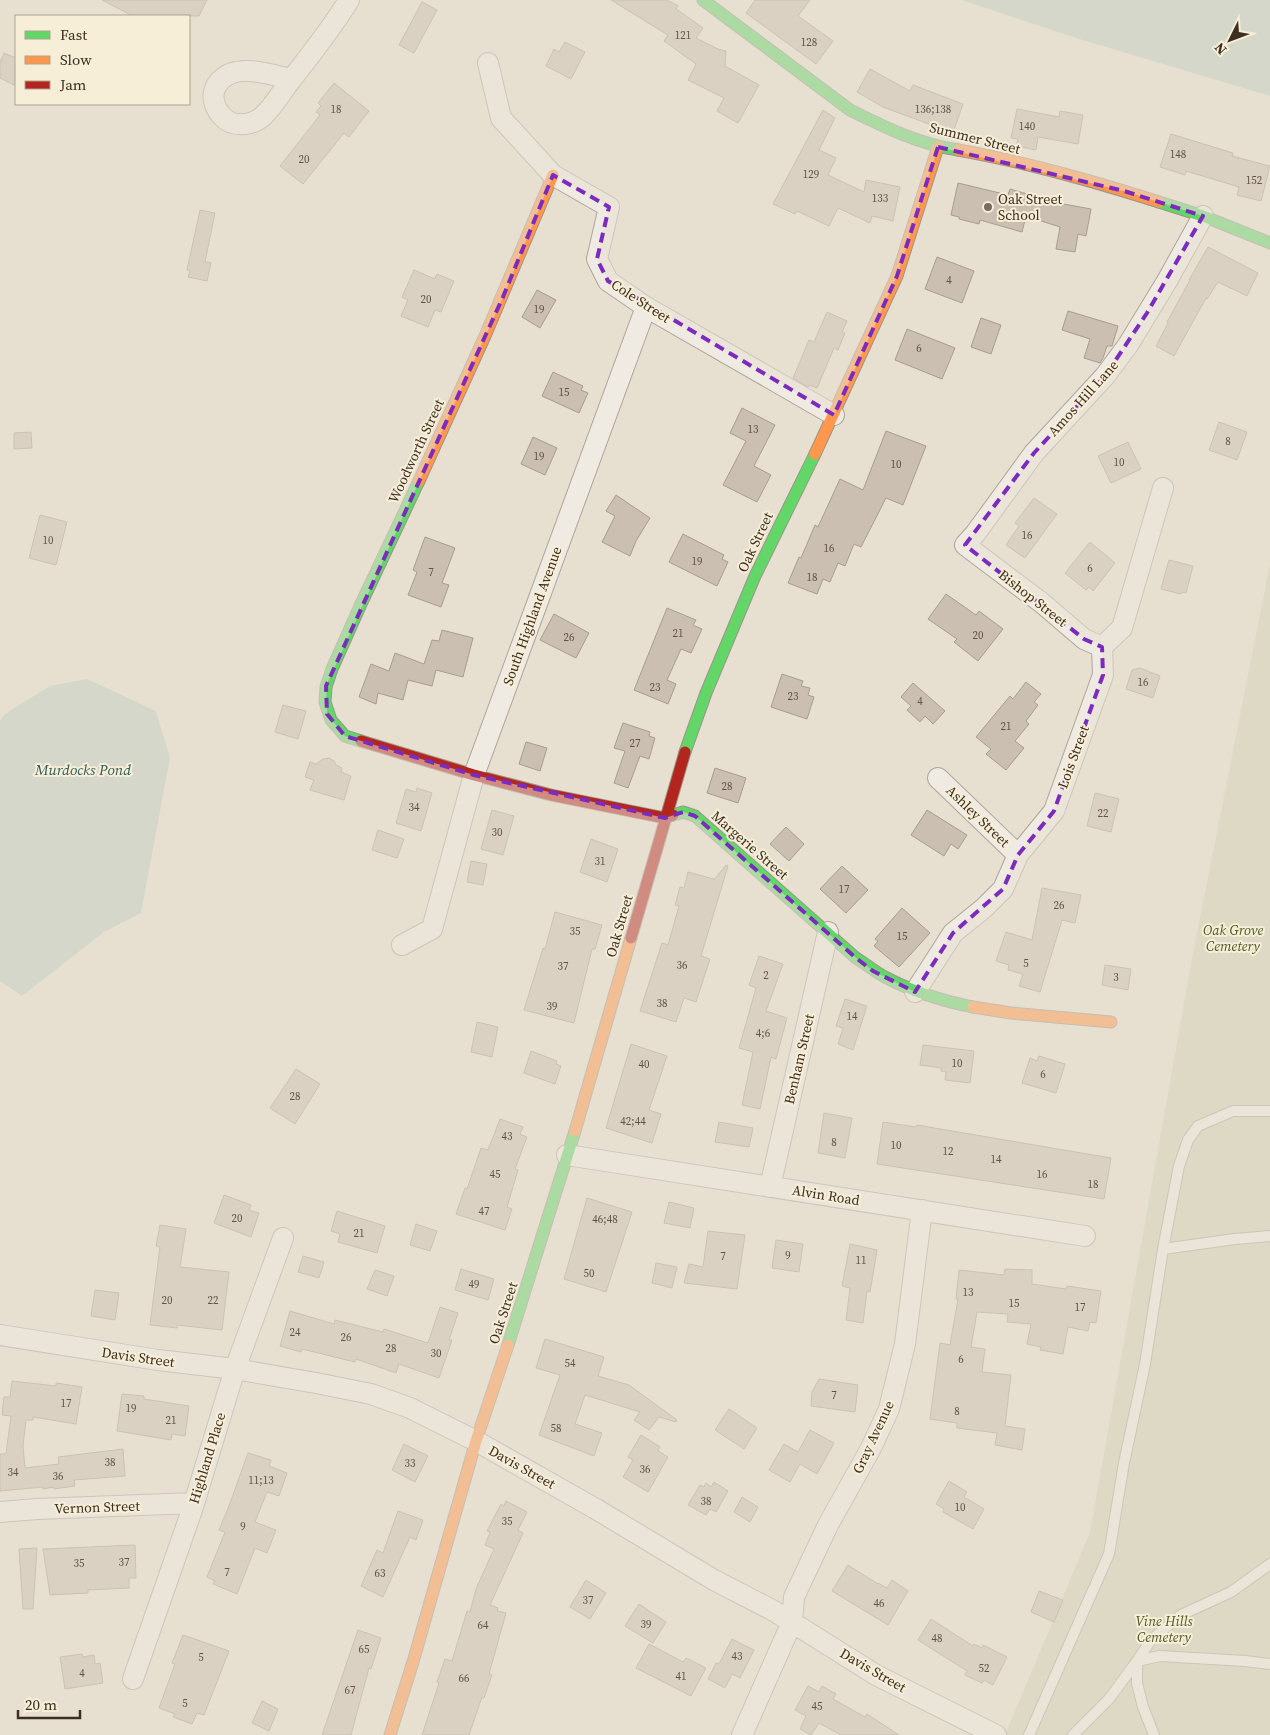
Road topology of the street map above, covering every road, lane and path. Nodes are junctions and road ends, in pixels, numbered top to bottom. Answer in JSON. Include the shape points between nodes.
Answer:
{"nodes":[{"id":1,"x":349,"y":0,"type":"edge"},
{"id":2,"x":703,"y":0,"type":"edge"},
{"id":3,"x":488,"y":63,"type":"dead end"},
{"id":4,"x":291,"y":79,"type":"dead end"},
{"id":5,"x":938,"y":147,"type":"junction"},
{"id":6,"x":553,"y":175,"type":"junction"},
{"id":7,"x":1203,"y":216,"type":"junction"},
{"id":8,"x":1270,"y":242,"type":"edge"},
{"id":9,"x":646,"y":307,"type":"junction"},
{"id":10,"x":834,"y":415,"type":"junction"},
{"id":11,"x":1163,"y":488,"type":"dead end"},
{"id":12,"x":965,"y":545,"type":"joint"},
{"id":13,"x":1102,"y":647,"type":"junction"},
{"id":14,"x":345,"y":736,"type":"joint"},
{"id":15,"x":474,"y":775,"type":"junction"},
{"id":16,"x":938,"y":778,"type":"dead end"},
{"id":17,"x":664,"y":818,"type":"junction"},
{"id":18,"x":1018,"y":855,"type":"junction"},
{"id":19,"x":828,"y":932,"type":"junction"},
{"id":20,"x":402,"y":945,"type":"dead end"},
{"id":21,"x":915,"y":992,"type":"junction"},
{"id":22,"x":1112,"y":1022,"type":"dead end"},
{"id":23,"x":1270,"y":1111,"type":"edge"},
{"id":24,"x":567,"y":1155,"type":"junction"},
{"id":25,"x":770,"y":1187,"type":"junction"},
{"id":26,"x":922,"y":1210,"type":"junction"},
{"id":27,"x":1085,"y":1236,"type":"dead end"},
{"id":28,"x":1270,"y":1236,"type":"edge"},
{"id":29,"x":283,"y":1238,"type":"dead end"},
{"id":30,"x":1163,"y":1249,"type":"junction"},
{"id":31,"x":0,"y":1335,"type":"edge"},
{"id":32,"x":235,"y":1369,"type":"junction"},
{"id":33,"x":476,"y":1441,"type":"junction"},
{"id":34,"x":194,"y":1503,"type":"junction"},
{"id":35,"x":0,"y":1512,"type":"edge"},
{"id":36,"x":1270,"y":1564,"type":"edge"},
{"id":37,"x":792,"y":1622,"type":"junction"},
{"id":38,"x":1137,"y":1661,"type":"junction"},
{"id":39,"x":1270,"y":1664,"type":"edge"},
{"id":40,"x":133,"y":1679,"type":"dead end"},
{"id":41,"x":390,"y":1735,"type":"edge"},
{"id":42,"x":742,"y":1735,"type":"edge"},
{"id":43,"x":996,"y":1735,"type":"edge"},
{"id":44,"x":1029,"y":1735,"type":"edge"},
{"id":45,"x":1073,"y":1735,"type":"edge"},
{"id":46,"x":1154,"y":1735,"type":"edge"}],
"edges":[{"from":1,"to":4,"type":"street","via":[[323,40]]},
{"from":2,"to":5,"type":"main road","name":"Summer Street","via":[[850,110]]},
{"from":3,"to":6,"type":"street","name":"Cole Street","via":[[501,118]]},
{"from":5,"to":7,"type":"main road","name":"Summer Street","via":[[1037,168]]},
{"from":5,"to":10,"type":"main road","name":"Oak Street","via":[[897,276]]},
{"from":6,"to":9,"type":"street","name":"Cole Street","via":[[609,207],[596,259],[608,281]]},
{"from":6,"to":14,"type":"main road","name":"Woodworth Street","via":[[503,297],[364,596],[326,686],[324,705],[327,714]]},
{"from":7,"to":8,"type":"main road","name":"Summer Street"},
{"from":7,"to":12,"type":"street","name":"Amos Hill Lane","via":[[1148,313],[1106,376],[1034,453]]},
{"from":9,"to":10,"type":"street","name":"Cole Street"},
{"from":9,"to":15,"type":"street","name":"South Highland Avenue"},
{"from":10,"to":17,"type":"main road","name":"Oak Street","via":[[730,634],[685,752]]},
{"from":11,"to":13,"type":"street","via":[[1122,628]]},
{"from":12,"to":13,"type":"street","name":"Bishop Street","via":[[1084,639]]},
{"from":13,"to":18,"type":"street","name":"Lois Street","via":[[1103,675],[1054,811]]},
{"from":14,"to":15,"type":"main road","name":"Margerie Street"},
{"from":15,"to":17,"type":"main road","name":"Margerie Street","via":[[551,795]]},
{"from":15,"to":20,"type":"street","name":"South Highland Avenue","via":[[432,929]]},
{"from":16,"to":18,"type":"street","name":"Ashley Street"},
{"from":17,"to":19,"type":"main road","name":"Margerie Street","via":[[683,812],[695,816]]},
{"from":17,"to":24,"type":"main road","name":"Oak Street","via":[[629,949]]},
{"from":18,"to":21,"type":"street","name":"Lois Street","via":[[1003,889],[953,933]]},
{"from":19,"to":21,"type":"main road","name":"Margerie Street","via":[[873,972]]},
{"from":19,"to":25,"type":"street","name":"Benham Street"},
{"from":21,"to":22,"type":"main road","name":"Margerie Street","via":[[986,1011]]},
{"from":23,"to":30,"type":"lane","via":[[1233,1111],[1198,1126],[1188,1140],[1179,1166]]},
{"from":24,"to":25,"type":"street","name":"Alvin Road"},
{"from":24,"to":33,"type":"main road","name":"Oak Street"},
{"from":25,"to":26,"type":"street","name":"Alvin Road"},
{"from":26,"to":27,"type":"street","name":"Alvin Road"},
{"from":26,"to":37,"type":"street","name":"Gray Avenue","via":[[905,1344],[889,1409],[828,1524],[798,1589]]},
{"from":28,"to":30,"type":"lane"},
{"from":29,"to":32,"type":"street","name":"Highland Place"},
{"from":30,"to":44,"type":"lane","via":[[1109,1554]]},
{"from":31,"to":32,"type":"street","name":"Davis Street"},
{"from":32,"to":33,"type":"street","name":"Davis Street","via":[[371,1394],[410,1408]]},
{"from":32,"to":34,"type":"street","name":"Highland Place"},
{"from":33,"to":37,"type":"street","name":"Davis Street"},
{"from":33,"to":41,"type":"main road","name":"Oak Street"},
{"from":34,"to":35,"type":"street","name":"Vernon Street"},
{"from":34,"to":40,"type":"street","name":"Highland Place"},
{"from":36,"to":38,"type":"lane","via":[[1231,1592],[1181,1615],[1151,1640]]},
{"from":37,"to":42,"type":"street","name":"Gray Avenue"},
{"from":37,"to":43,"type":"street","name":"Davis Street","via":[[876,1674]]},
{"from":38,"to":39,"type":"lane","via":[[1160,1656]]},
{"from":38,"to":45,"type":"lane","via":[[1108,1699]]},
{"from":38,"to":46,"type":"lane","via":[[1141,1699]]}]}
